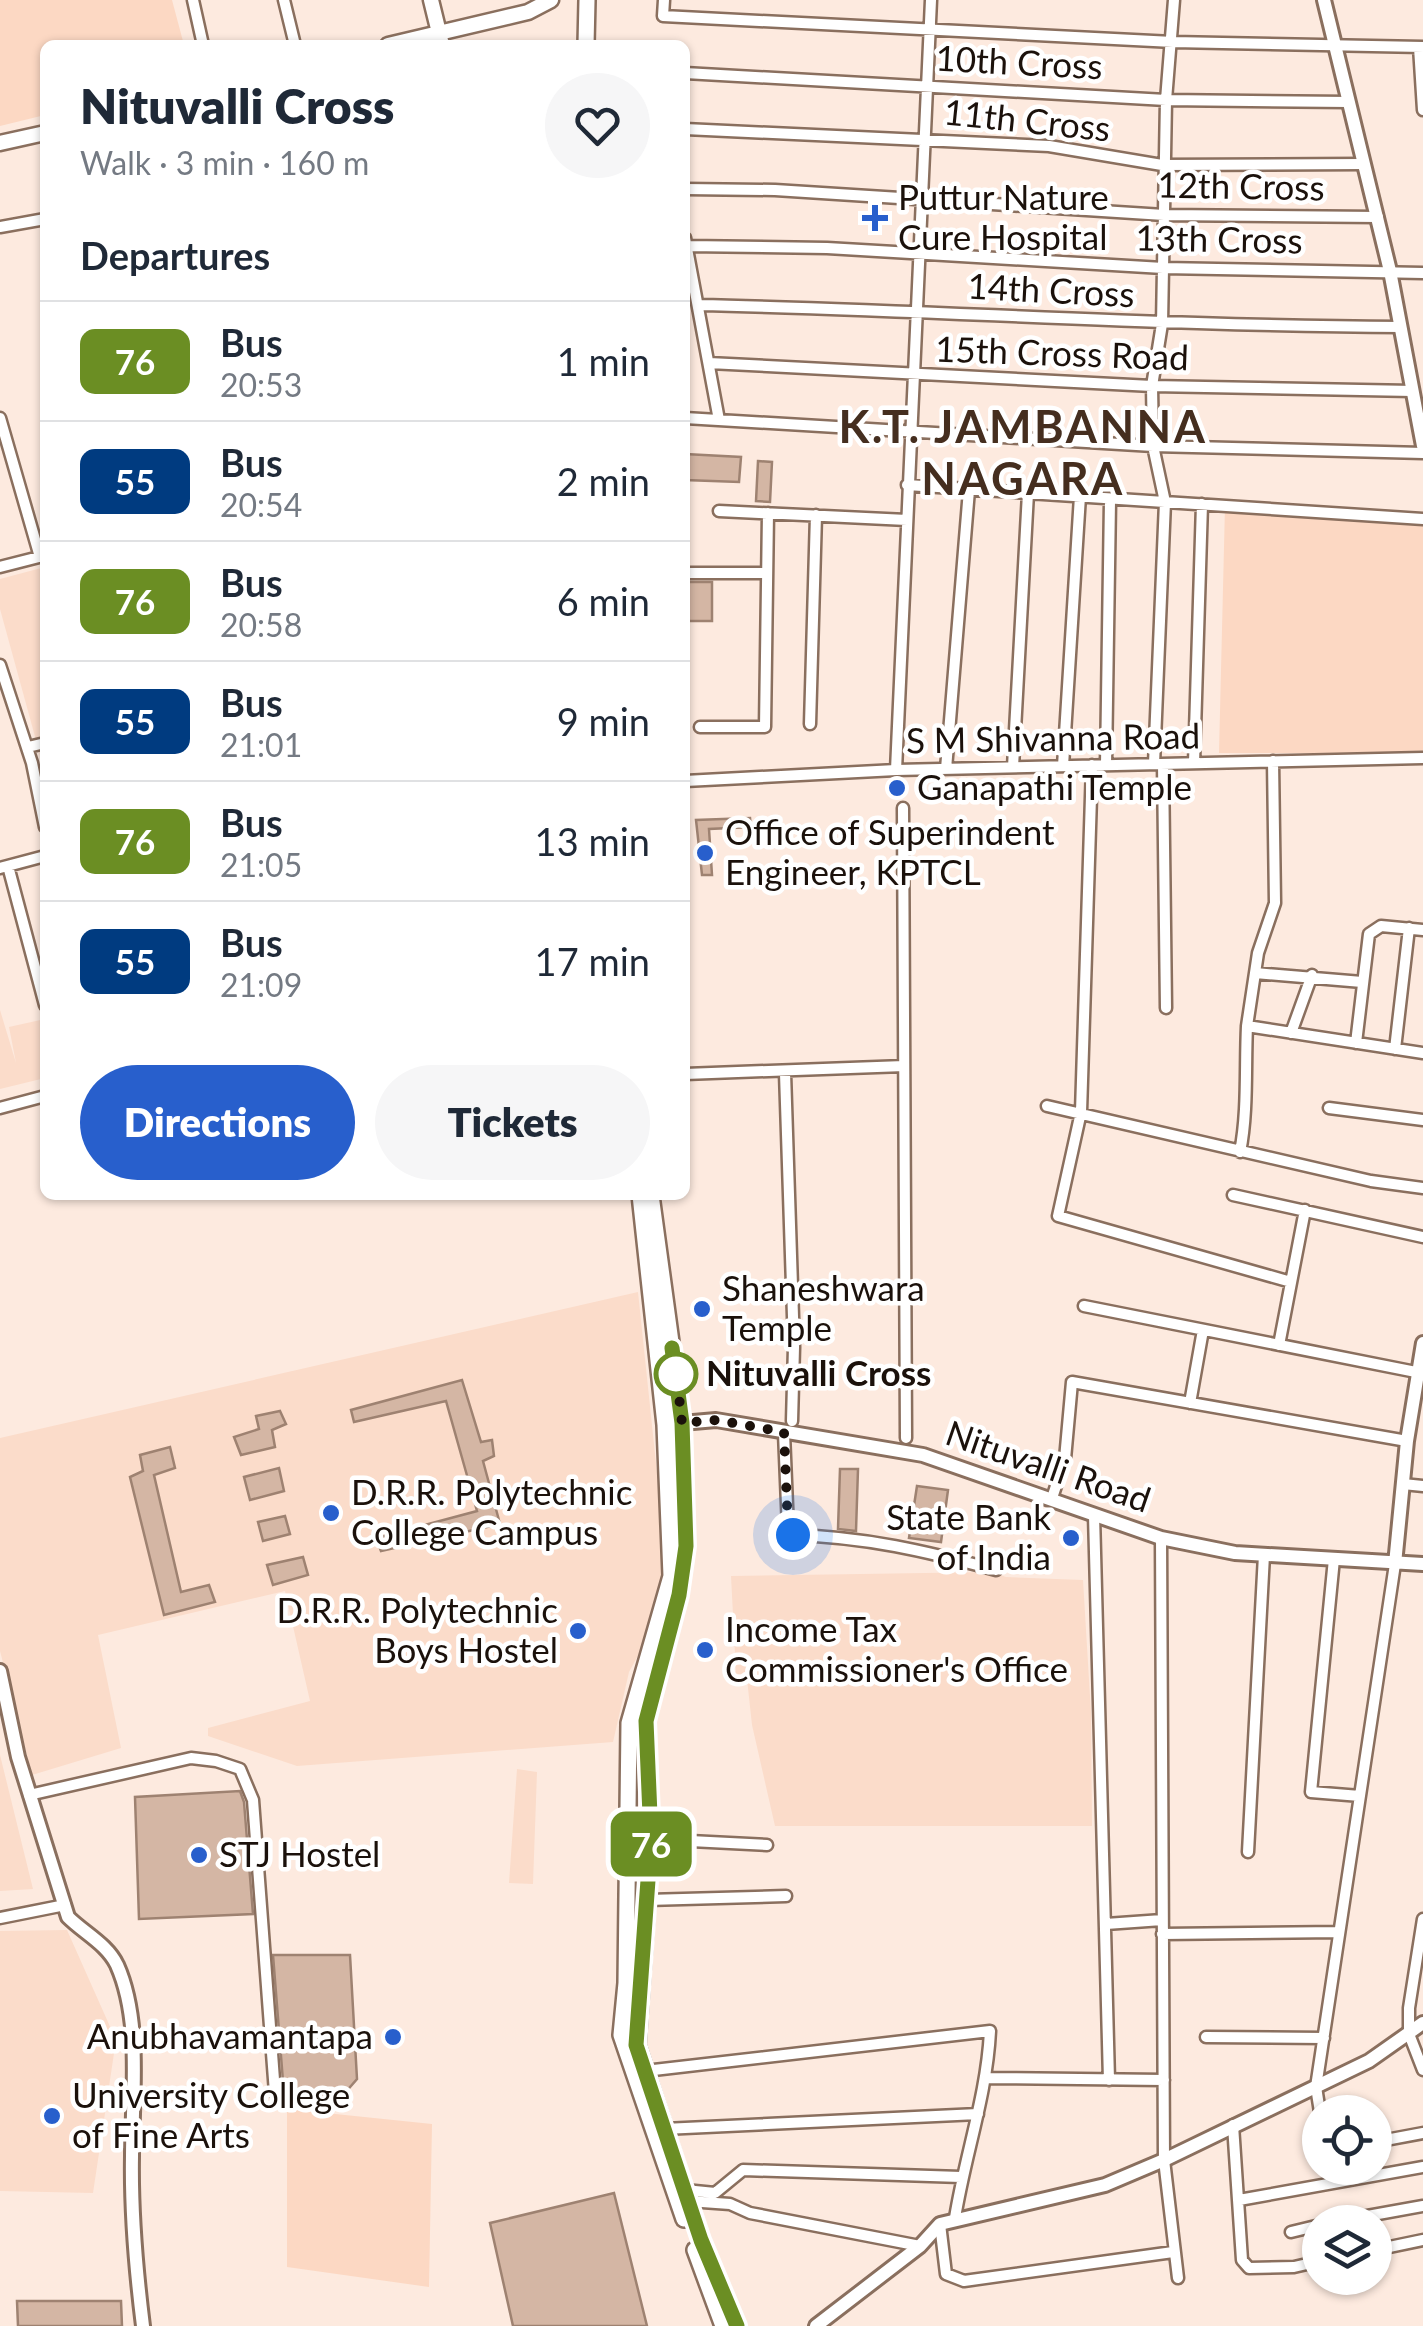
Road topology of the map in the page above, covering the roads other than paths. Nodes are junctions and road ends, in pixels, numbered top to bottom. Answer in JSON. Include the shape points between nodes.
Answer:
{"nodes":[{"id":1,"x":193,"y":0,"type":"edge"},
{"id":2,"x":284,"y":0,"type":"edge"},
{"id":3,"x":431,"y":0,"type":"edge"},
{"id":4,"x":551,"y":0,"type":"edge"},
{"id":5,"x":587,"y":0,"type":"edge"},
{"id":6,"x":664,"y":0,"type":"edge"},
{"id":7,"x":931,"y":0,"type":"edge"},
{"id":8,"x":1174,"y":0,"type":"edge"},
{"id":9,"x":1324,"y":0,"type":"edge"},
{"id":10,"x":930,"y":30,"type":"junction"},
{"id":11,"x":440,"y":38,"type":"edge"},
{"id":12,"x":202,"y":40,"type":"edge"},
{"id":13,"x":294,"y":40,"type":"edge"},
{"id":14,"x":586,"y":40,"type":"edge"},
{"id":15,"x":1173,"y":42,"type":"junction"},
{"id":16,"x":1336,"y":47,"type":"junction"},
{"id":17,"x":1421,"y":47,"type":"edge"},
{"id":18,"x":690,"y":73,"type":"edge"},
{"id":19,"x":930,"y":85,"type":"junction"},
{"id":20,"x":1166,"y":100,"type":"junction"},
{"id":21,"x":1349,"y":102,"type":"junction"},
{"id":22,"x":1423,"y":110,"type":"edge"},
{"id":23,"x":690,"y":129,"type":"edge"},
{"id":24,"x":40,"y":133,"type":"edge"},
{"id":25,"x":926,"y":139,"type":"junction"},
{"id":26,"x":0,"y":143,"type":"edge"},
{"id":27,"x":1164,"y":163,"type":"junction"},
{"id":28,"x":1364,"y":164,"type":"junction"},
{"id":29,"x":690,"y":189,"type":"edge"},
{"id":30,"x":920,"y":200,"type":"junction"},
{"id":31,"x":1164,"y":215,"type":"junction"},
{"id":32,"x":1378,"y":217,"type":"junction"},
{"id":33,"x":40,"y":220,"type":"edge"},
{"id":34,"x":0,"y":227,"type":"edge"},
{"id":35,"x":690,"y":242,"type":"edge"},
{"id":36,"x":916,"y":253,"type":"junction"},
{"id":37,"x":690,"y":263,"type":"edge"},
{"id":38,"x":1164,"y":268,"type":"junction"},
{"id":39,"x":1390,"y":271,"type":"junction"},
{"id":40,"x":1423,"y":273,"type":"edge"},
{"id":41,"x":698,"y":305,"type":"junction"},
{"id":42,"x":915,"y":312,"type":"junction"},
{"id":43,"x":1162,"y":324,"type":"junction"},
{"id":44,"x":1401,"y":327,"type":"junction"},
{"id":45,"x":709,"y":364,"type":"junction"},
{"id":46,"x":911,"y":376,"type":"junction"},
{"id":47,"x":1152,"y":386,"type":"junction"},
{"id":48,"x":1413,"y":391,"type":"junction"},
{"id":49,"x":0,"y":418,"type":"edge"},
{"id":50,"x":690,"y":418,"type":"edge"},
{"id":51,"x":720,"y":420,"type":"junction"},
{"id":52,"x":909,"y":434,"type":"junction"},
{"id":53,"x":3,"y":440,"type":"edge"},
{"id":54,"x":1153,"y":446,"type":"junction"},
{"id":55,"x":1423,"y":446,"type":"edge"},
{"id":56,"x":1423,"y":454,"type":"edge"},
{"id":57,"x":907,"y":484,"type":"junction"},
{"id":58,"x":969,"y":490,"type":"junction"},
{"id":59,"x":1028,"y":493,"type":"junction"},
{"id":60,"x":1080,"y":496,"type":"junction"},
{"id":61,"x":1110,"y":501,"type":"junction"},
{"id":62,"x":1165,"y":502,"type":"junction"},
{"id":63,"x":1202,"y":504,"type":"junction"},
{"id":64,"x":719,"y":511,"type":"dead end"},
{"id":65,"x":768,"y":513,"type":"junction"},
{"id":66,"x":816,"y":515,"type":"junction"},
{"id":67,"x":1423,"y":519,"type":"edge"},
{"id":68,"x":907,"y":520,"type":"junction"},
{"id":69,"x":40,"y":550,"type":"edge"},
{"id":70,"x":40,"y":557,"type":"edge"},
{"id":71,"x":0,"y":567,"type":"edge"},
{"id":72,"x":690,"y":574,"type":"edge"},
{"id":73,"x":767,"y":574,"type":"junction"},
{"id":74,"x":0,"y":665,"type":"edge"},
{"id":75,"x":810,"y":724,"type":"dead end"},
{"id":76,"x":700,"y":727,"type":"dead end"},
{"id":77,"x":40,"y":745,"type":"edge"},
{"id":78,"x":28,"y":747,"type":"junction"},
{"id":79,"x":1423,"y":758,"type":"edge"},
{"id":80,"x":1273,"y":762,"type":"junction"},
{"id":81,"x":1194,"y":763,"type":"junction"},
{"id":82,"x":1159,"y":764,"type":"junction"},
{"id":83,"x":1092,"y":765,"type":"junction"},
{"id":84,"x":1106,"y":765,"type":"junction"},
{"id":85,"x":1063,"y":766,"type":"junction"},
{"id":86,"x":1013,"y":767,"type":"junction"},
{"id":87,"x":946,"y":768,"type":"junction"},
{"id":88,"x":896,"y":770,"type":"junction"},
{"id":89,"x":690,"y":781,"type":"edge"},
{"id":90,"x":40,"y":803,"type":"edge"},
{"id":91,"x":903,"y":808,"type":"dead end"},
{"id":92,"x":40,"y":857,"type":"edge"},
{"id":93,"x":4,"y":867,"type":"edge"},
{"id":94,"x":1409,"y":928,"type":"junction"},
{"id":95,"x":1423,"y":930,"type":"edge"},
{"id":96,"x":1255,"y":974,"type":"junction"},
{"id":97,"x":1312,"y":975,"type":"junction"},
{"id":98,"x":1362,"y":982,"type":"junction"},
{"id":99,"x":40,"y":989,"type":"edge"},
{"id":100,"x":1166,"y":1008,"type":"dead end"},
{"id":101,"x":1247,"y":1026,"type":"junction"},
{"id":102,"x":1292,"y":1033,"type":"junction"},
{"id":103,"x":1356,"y":1043,"type":"junction"},
{"id":104,"x":1396,"y":1049,"type":"junction"},
{"id":105,"x":1423,"y":1053,"type":"edge"},
{"id":106,"x":904,"y":1066,"type":"junction"},
{"id":107,"x":785,"y":1072,"type":"junction"},
{"id":108,"x":690,"y":1074,"type":"edge"},
{"id":109,"x":40,"y":1097,"type":"edge"},
{"id":110,"x":1047,"y":1106,"type":"dead end"},
{"id":111,"x":0,"y":1108,"type":"edge"},
{"id":112,"x":1329,"y":1108,"type":"dead end"},
{"id":113,"x":1081,"y":1112,"type":"junction"},
{"id":114,"x":1423,"y":1120,"type":"edge"},
{"id":115,"x":1240,"y":1152,"type":"junction"},
{"id":116,"x":1423,"y":1188,"type":"edge"},
{"id":117,"x":1234,"y":1195,"type":"dead end"},
{"id":118,"x":641,"y":1200,"type":"edge"},
{"id":119,"x":653,"y":1200,"type":"edge"},
{"id":120,"x":1305,"y":1210,"type":"junction"},
{"id":121,"x":1423,"y":1237,"type":"edge"},
{"id":122,"x":1291,"y":1282,"type":"junction"},
{"id":123,"x":1084,"y":1306,"type":"dead end"},
{"id":124,"x":1202,"y":1330,"type":"junction"},
{"id":125,"x":1423,"y":1343,"type":"edge"},
{"id":126,"x":1279,"y":1345,"type":"junction"},
{"id":127,"x":1420,"y":1373,"type":"edge"},
{"id":128,"x":1190,"y":1403,"type":"junction"},
{"id":129,"x":682,"y":1423,"type":"junction"},
{"id":130,"x":1416,"y":1426,"type":"edge"},
{"id":131,"x":788,"y":1427,"type":"junction"},
{"id":132,"x":906,"y":1438,"type":"dead end"},
{"id":133,"x":1407,"y":1441,"type":"junction"},
{"id":134,"x":1403,"y":1484,"type":"junction"},
{"id":135,"x":1423,"y":1486,"type":"edge"},
{"id":136,"x":1052,"y":1498,"type":"junction"},
{"id":137,"x":1094,"y":1515,"type":"junction"},
{"id":138,"x":1161,"y":1538,"type":"junction"},
{"id":139,"x":1264,"y":1555,"type":"junction"},
{"id":140,"x":1334,"y":1559,"type":"junction"},
{"id":141,"x":1395,"y":1564,"type":"junction"},
{"id":142,"x":1423,"y":1564,"type":"edge"},
{"id":143,"x":996,"y":1570,"type":"dead end"},
{"id":144,"x":0,"y":1671,"type":"edge"},
{"id":145,"x":29,"y":1795,"type":"junction"},
{"id":146,"x":1360,"y":1796,"type":"junction"},
{"id":147,"x":651,"y":1839,"type":"junction"},
{"id":148,"x":767,"y":1845,"type":"dead end"},
{"id":149,"x":1248,"y":1852,"type":"dead end"},
{"id":150,"x":786,"y":1896,"type":"dead end"},
{"id":151,"x":647,"y":1900,"type":"junction"},
{"id":152,"x":65,"y":1906,"type":"junction"},
{"id":153,"x":0,"y":1918,"type":"edge"},
{"id":154,"x":1423,"y":1919,"type":"edge"},
{"id":155,"x":1162,"y":1920,"type":"junction"},
{"id":156,"x":1106,"y":1924,"type":"junction"},
{"id":157,"x":1339,"y":1932,"type":"junction"},
{"id":158,"x":1162,"y":1934,"type":"junction"},
{"id":159,"x":1423,"y":2023,"type":"edge"},
{"id":160,"x":1409,"y":2034,"type":"junction"},
{"id":161,"x":1206,"y":2037,"type":"dead end"},
{"id":162,"x":1324,"y":2038,"type":"junction"},
{"id":163,"x":1423,"y":2070,"type":"edge"},
{"id":164,"x":644,"y":2071,"type":"junction"},
{"id":165,"x":988,"y":2078,"type":"junction"},
{"id":166,"x":1109,"y":2080,"type":"junction"},
{"id":167,"x":1164,"y":2080,"type":"junction"},
{"id":168,"x":1316,"y":2087,"type":"junction"},
{"id":169,"x":276,"y":2093,"type":"dead end"},
{"id":170,"x":1317,"y":2095,"type":"edge"},
{"id":171,"x":978,"y":2114,"type":"junction"},
{"id":172,"x":1232,"y":2124,"type":"junction"},
{"id":173,"x":664,"y":2129,"type":"junction"},
{"id":174,"x":1423,"y":2133,"type":"edge"},
{"id":175,"x":1392,"y":2139,"type":"edge"},
{"id":176,"x":1164,"y":2160,"type":"junction"},
{"id":177,"x":1423,"y":2166,"type":"edge"},
{"id":178,"x":961,"y":2178,"type":"junction"},
{"id":179,"x":686,"y":2195,"type":"junction"},
{"id":180,"x":1239,"y":2200,"type":"junction"},
{"id":181,"x":1423,"y":2206,"type":"edge"},
{"id":182,"x":1392,"y":2212,"type":"edge"},
{"id":183,"x":955,"y":2218,"type":"junction"},
{"id":184,"x":940,"y":2224,"type":"junction"},
{"id":185,"x":1302,"y":2230,"type":"edge"},
{"id":186,"x":1292,"y":2232,"type":"dead end"},
{"id":187,"x":1423,"y":2240,"type":"edge"},
{"id":188,"x":920,"y":2246,"type":"junction"},
{"id":189,"x":1392,"y":2246,"type":"edge"},
{"id":190,"x":1173,"y":2252,"type":"junction"},
{"id":191,"x":1302,"y":2264,"type":"edge"},
{"id":192,"x":1178,"y":2278,"type":"dead end"},
{"id":193,"x":143,"y":2326,"type":"edge"},
{"id":194,"x":723,"y":2326,"type":"edge"},
{"id":195,"x":737,"y":2326,"type":"edge"},
{"id":196,"x":816,"y":2326,"type":"edge"}],
"edges":[{"from":1,"to":12,"type":"street"},
{"from":2,"to":13,"type":"street"},
{"from":3,"to":11,"type":"main road"},
{"from":4,"to":11,"type":"main road"},
{"from":5,"to":14,"type":"main road"},
{"from":6,"to":10,"type":"street","via":[[663,16]]},
{"from":7,"to":10,"type":"street"},
{"from":8,"to":15,"type":"street"},
{"from":9,"to":16,"type":"street"},
{"from":10,"to":15,"type":"street"},
{"from":10,"to":19,"type":"street"},
{"from":15,"to":16,"type":"street"},
{"from":15,"to":20,"type":"street"},
{"from":16,"to":17,"type":"street"},
{"from":16,"to":21,"type":"street"},
{"from":17,"to":22,"type":"street"},
{"from":18,"to":19,"type":"street","name":"10th Cross"},
{"from":19,"to":20,"type":"street","name":"10th Cross"},
{"from":19,"to":25,"type":"street"},
{"from":20,"to":21,"type":"street","name":"10th Cross"},
{"from":20,"to":27,"type":"street"},
{"from":21,"to":28,"type":"street"},
{"from":23,"to":25,"type":"street","name":"11th Cross"},
{"from":24,"to":26,"type":"main road"},
{"from":25,"to":27,"type":"street","name":"11th Cross","via":[[1049,146]]},
{"from":25,"to":30,"type":"street"},
{"from":27,"to":28,"type":"street","name":"11th Cross"},
{"from":27,"to":31,"type":"street"},
{"from":28,"to":32,"type":"street"},
{"from":29,"to":30,"type":"street","name":"12th Cross"},
{"from":30,"to":31,"type":"street","name":"12th Cross"},
{"from":30,"to":36,"type":"street"},
{"from":31,"to":32,"type":"street","name":"12th Cross"},
{"from":31,"to":38,"type":"street"},
{"from":32,"to":39,"type":"street"},
{"from":33,"to":34,"type":"street"},
{"from":35,"to":36,"type":"street","name":"13th Cross"},
{"from":36,"to":38,"type":"street","name":"13th Cross"},
{"from":36,"to":42,"type":"street"},
{"from":37,"to":41,"type":"street"},
{"from":38,"to":39,"type":"street","name":"13th Cross"},
{"from":38,"to":43,"type":"street"},
{"from":39,"to":40,"type":"street","name":"13th Cross"},
{"from":39,"to":44,"type":"street"},
{"from":41,"to":42,"type":"street","name":"14th Cross"},
{"from":41,"to":45,"type":"street"},
{"from":42,"to":43,"type":"street","name":"14th Cross"},
{"from":42,"to":46,"type":"street"},
{"from":43,"to":44,"type":"street","name":"14th Cross"},
{"from":43,"to":47,"type":"street"},
{"from":44,"to":48,"type":"street"},
{"from":45,"to":46,"type":"street","name":"15th Cross Road"},
{"from":45,"to":51,"type":"street"},
{"from":46,"to":47,"type":"street","name":"15th Cross Road"},
{"from":46,"to":52,"type":"street"},
{"from":47,"to":48,"type":"street","name":"15th Cross Road"},
{"from":47,"to":54,"type":"street"},
{"from":48,"to":55,"type":"street"},
{"from":49,"to":53,"type":"street"},
{"from":50,"to":51,"type":"street"},
{"from":51,"to":52,"type":"street"},
{"from":52,"to":54,"type":"street"},
{"from":52,"to":57,"type":"street"},
{"from":53,"to":69,"type":"street"},
{"from":54,"to":56,"type":"street"},
{"from":54,"to":62,"type":"street"},
{"from":57,"to":58,"type":"street"},
{"from":57,"to":68,"type":"street"},
{"from":58,"to":59,"type":"street"},
{"from":58,"to":87,"type":"street"},
{"from":59,"to":60,"type":"street"},
{"from":59,"to":86,"type":"street"},
{"from":60,"to":61,"type":"street"},
{"from":60,"to":85,"type":"street"},
{"from":61,"to":62,"type":"street"},
{"from":61,"to":84,"type":"street"},
{"from":62,"to":63,"type":"street"},
{"from":62,"to":82,"type":"street"},
{"from":63,"to":67,"type":"street"},
{"from":63,"to":81,"type":"street"},
{"from":64,"to":65,"type":"street"},
{"from":65,"to":66,"type":"street"},
{"from":65,"to":73,"type":"street"},
{"from":66,"to":68,"type":"street"},
{"from":66,"to":75,"type":"street"},
{"from":68,"to":88,"type":"street"},
{"from":70,"to":71,"type":"street"},
{"from":72,"to":73,"type":"street"},
{"from":73,"to":76,"type":"street","via":[[765,727]]},
{"from":74,"to":78,"type":"street"},
{"from":77,"to":78,"type":"street"},
{"from":78,"to":90,"type":"street"},
{"from":79,"to":80,"type":"street","name":"S M Shivanna Road"},
{"from":80,"to":81,"type":"street","name":"S M Shivanna Road"},
{"from":80,"to":96,"type":"street","via":[[1275,903]]},
{"from":81,"to":82,"type":"street","name":"S M Shivanna Road"},
{"from":82,"to":84,"type":"street","name":"S M Shivanna Road"},
{"from":82,"to":100,"type":"street"},
{"from":83,"to":84,"type":"street","name":"S M Shivanna Road"},
{"from":83,"to":85,"type":"street","name":"S M Shivanna Road"},
{"from":83,"to":113,"type":"street"},
{"from":85,"to":86,"type":"street","name":"S M Shivanna Road"},
{"from":86,"to":87,"type":"street","name":"S M Shivanna Road"},
{"from":87,"to":88,"type":"street","name":"S M Shivanna Road"},
{"from":88,"to":89,"type":"street","name":"S M Shivanna Road"},
{"from":91,"to":106,"type":"street"},
{"from":92,"to":93,"type":"street"},
{"from":93,"to":99,"type":"street"},
{"from":94,"to":95,"type":"street"},
{"from":94,"to":98,"type":"street","via":[[1381,926],[1369,934]]},
{"from":94,"to":104,"type":"street"},
{"from":96,"to":97,"type":"street"},
{"from":96,"to":101,"type":"street"},
{"from":97,"to":98,"type":"street"},
{"from":97,"to":102,"type":"street"},
{"from":98,"to":103,"type":"street"},
{"from":101,"to":102,"type":"street"},
{"from":101,"to":115,"type":"street"},
{"from":102,"to":103,"type":"street"},
{"from":103,"to":104,"type":"street"},
{"from":104,"to":105,"type":"street"},
{"from":106,"to":107,"type":"street"},
{"from":106,"to":132,"type":"street"},
{"from":107,"to":108,"type":"street"},
{"from":107,"to":131,"type":"street","via":[[794,1347]]},
{"from":109,"to":111,"type":"street"},
{"from":110,"to":113,"type":"street"},
{"from":112,"to":114,"type":"street"},
{"from":113,"to":115,"type":"street"},
{"from":113,"to":122,"type":"street","via":[[1058,1216]]},
{"from":115,"to":116,"type":"street"},
{"from":117,"to":120,"type":"street"},
{"from":118,"to":194,"type":"main road","via":[[671,1576],[629,1723],[621,2035]]},
{"from":119,"to":129,"type":"main road"},
{"from":120,"to":121,"type":"street"},
{"from":120,"to":122,"type":"street"},
{"from":122,"to":126,"type":"street"},
{"from":123,"to":124,"type":"street"},
{"from":124,"to":126,"type":"street"},
{"from":124,"to":128,"type":"street"},
{"from":125,"to":127,"type":"street"},
{"from":126,"to":127,"type":"street"},
{"from":127,"to":130,"type":"street"},
{"from":128,"to":133,"type":"street"},
{"from":128,"to":136,"type":"street","via":[[1072,1382],[1065,1459]]},
{"from":129,"to":131,"type":"street","name":"Nituvalli Road"},
{"from":129,"to":147,"type":"main road","via":[[686,1546],[646,1721]]},
{"from":130,"to":133,"type":"street"},
{"from":131,"to":136,"type":"street","name":"Nituvalli Road","via":[[923,1455]]},
{"from":131,"to":143,"type":"street","via":[[793,1535],[914,1548]]},
{"from":133,"to":134,"type":"street"},
{"from":134,"to":135,"type":"street"},
{"from":134,"to":141,"type":"street"},
{"from":136,"to":137,"type":"street","name":"Nituvalli Road"},
{"from":137,"to":138,"type":"street","name":"Nituvalli Road"},
{"from":137,"to":156,"type":"street"},
{"from":138,"to":139,"type":"street","name":"Nituvalli Road"},
{"from":138,"to":155,"type":"street"},
{"from":139,"to":140,"type":"street","name":"Nituvalli Road"},
{"from":139,"to":149,"type":"street"},
{"from":140,"to":141,"type":"street","name":"Nituvalli Road"},
{"from":140,"to":146,"type":"street","via":[[1311,1792]]},
{"from":141,"to":142,"type":"street","name":"Nituvalli Road"},
{"from":141,"to":146,"type":"street"},
{"from":144,"to":145,"type":"street"},
{"from":145,"to":152,"type":"street"},
{"from":145,"to":169,"type":"street","via":[[190,1758],[240,1769],[254,1800]]},
{"from":146,"to":157,"type":"street"},
{"from":147,"to":148,"type":"street"},
{"from":147,"to":151,"type":"main road"},
{"from":150,"to":151,"type":"street"},
{"from":151,"to":164,"type":"main road","via":[[636,2045]]},
{"from":152,"to":153,"type":"street"},
{"from":152,"to":193,"type":"street","via":[[68,1917],[116,1964],[132,2027],[135,2258]]},
{"from":154,"to":160,"type":"street"},
{"from":155,"to":156,"type":"street"},
{"from":155,"to":158,"type":"street"},
{"from":156,"to":166,"type":"street"},
{"from":157,"to":158,"type":"street"},
{"from":157,"to":162,"type":"street"},
{"from":158,"to":167,"type":"street"},
{"from":159,"to":160,"type":"street"},
{"from":160,"to":163,"type":"street"},
{"from":160,"to":168,"type":"street"},
{"from":161,"to":162,"type":"street"},
{"from":162,"to":168,"type":"street"},
{"from":164,"to":165,"type":"street","via":[[990,2031]]},
{"from":164,"to":173,"type":"main road"},
{"from":165,"to":166,"type":"street"},
{"from":165,"to":171,"type":"street"},
{"from":166,"to":167,"type":"street"},
{"from":167,"to":176,"type":"street"},
{"from":168,"to":170,"type":"street"},
{"from":168,"to":172,"type":"street"},
{"from":171,"to":173,"type":"street"},
{"from":171,"to":178,"type":"street"},
{"from":172,"to":176,"type":"street"},
{"from":172,"to":180,"type":"street"},
{"from":173,"to":179,"type":"main road"},
{"from":174,"to":175,"type":"street"},
{"from":176,"to":183,"type":"street","via":[[1104,2185]]},
{"from":176,"to":190,"type":"street"},
{"from":177,"to":180,"type":"street"},
{"from":178,"to":179,"type":"street","via":[[743,2170],[716,2192]]},
{"from":178,"to":183,"type":"street"},
{"from":179,"to":188,"type":"street"},
{"from":179,"to":195,"type":"main road"},
{"from":180,"to":191,"type":"street","via":[[1239,2248],[1249,2268]]},
{"from":181,"to":182,"type":"street"},
{"from":183,"to":184,"type":"street"},
{"from":184,"to":188,"type":"street"},
{"from":184,"to":190,"type":"street","via":[[946,2274],[964,2282]]},
{"from":185,"to":186,"type":"street"},
{"from":187,"to":189,"type":"street"},
{"from":188,"to":196,"type":"street"},
{"from":190,"to":192,"type":"street"}]}
